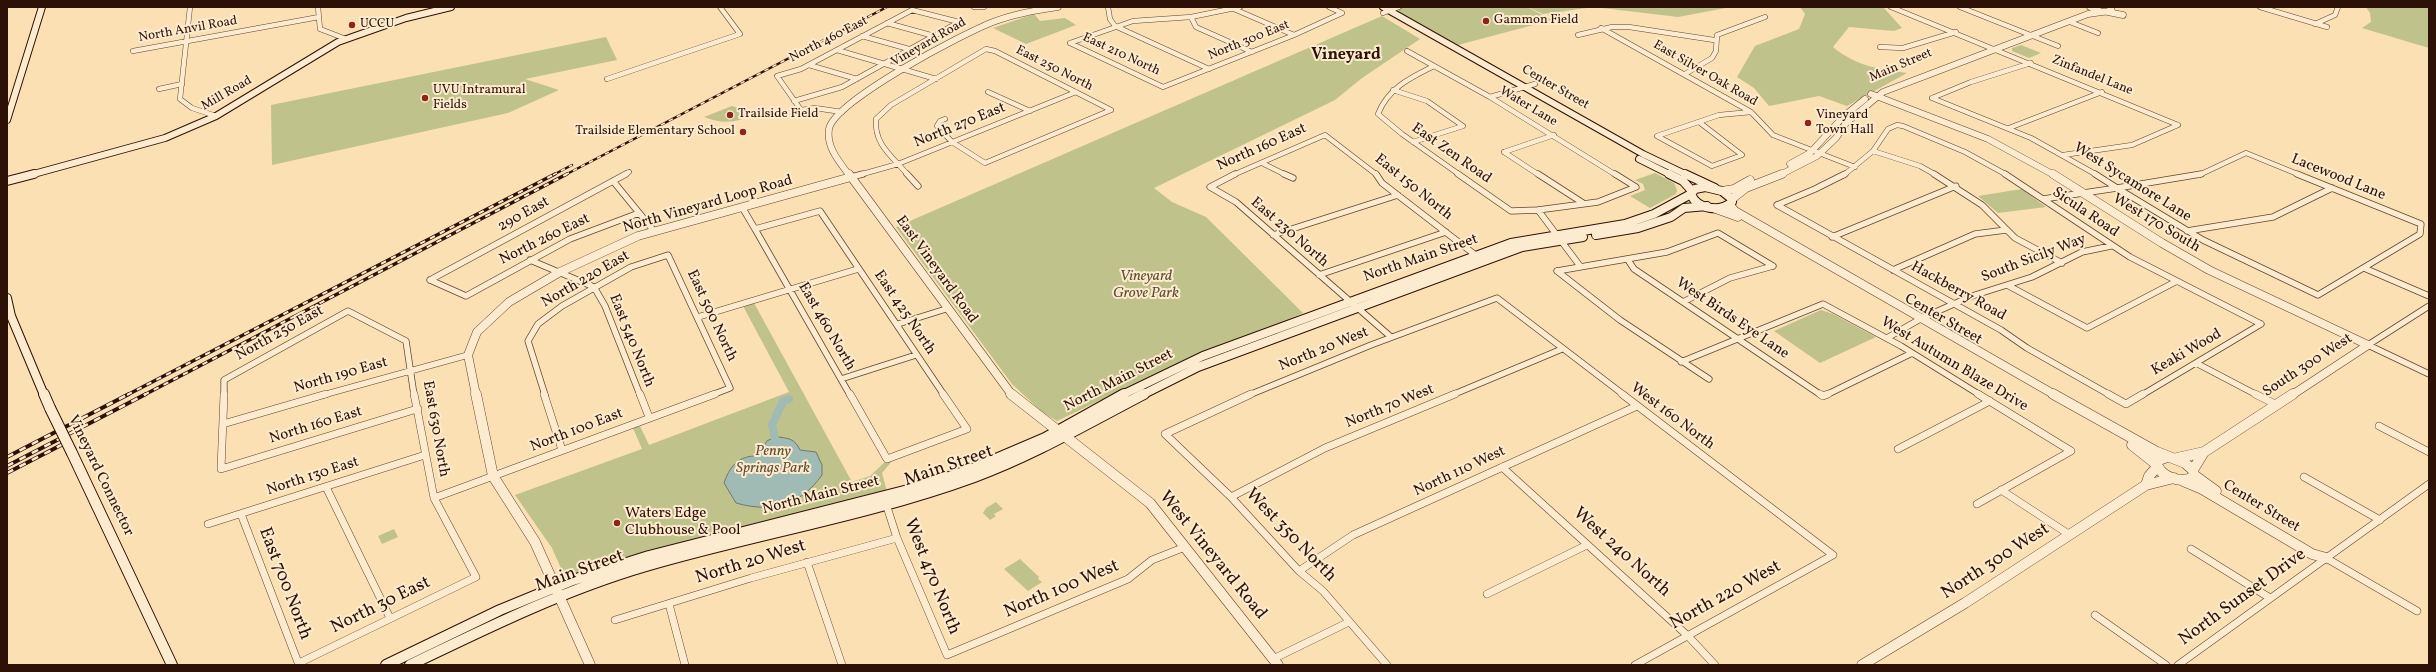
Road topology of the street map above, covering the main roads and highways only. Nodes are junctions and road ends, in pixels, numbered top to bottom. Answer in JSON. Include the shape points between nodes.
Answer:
{"nodes":[{"id":1,"x":42,"y":7,"type":"edge"},
{"id":2,"x":451,"y":7,"type":"edge"},
{"id":3,"x":1374,"y":7,"type":"edge"},
{"id":4,"x":435,"y":9,"type":"edge"},
{"id":5,"x":1385,"y":10,"type":"edge"},
{"id":6,"x":1523,"y":87,"type":"junction"},
{"id":7,"x":7,"y":120,"type":"edge"},
{"id":8,"x":7,"y":181,"type":"edge"},
{"id":9,"x":1719,"y":189,"type":"junction"},
{"id":10,"x":1692,"y":193,"type":"junction"},
{"id":11,"x":1710,"y":207,"type":"junction"},
{"id":12,"x":1557,"y":238,"type":"junction"},
{"id":13,"x":1480,"y":258,"type":"junction"},
{"id":14,"x":7,"y":298,"type":"edge"},
{"id":15,"x":1061,"y":433,"type":"junction"},
{"id":16,"x":649,"y":556,"type":"joint"},
{"id":17,"x":558,"y":592,"type":"junction"},
{"id":18,"x":172,"y":665,"type":"edge"},
{"id":19,"x":386,"y":665,"type":"edge"},
{"id":20,"x":410,"y":665,"type":"edge"}],
"edges":[{"from":1,"to":7,"type":"main road"},
{"from":2,"to":4,"type":"main road","name":"Mill Road"},
{"from":3,"to":5,"type":"main road","name":"Center Street"},
{"from":4,"to":8,"type":"main road","name":"Mill Road","via":[[338,42],[216,116],[165,138]]},
{"from":5,"to":6,"type":"main road","name":"Center Street"},
{"from":6,"to":9,"type":"main road","name":"Center Street","via":[[1654,160]]},
{"from":6,"to":10,"type":"main road","name":"Center Street","via":[[1659,170],[1683,181]]},
{"from":9,"to":10,"type":"main road","via":[[1699,188]]},
{"from":9,"to":11,"type":"main road","via":[[1731,202]]},
{"from":10,"to":11,"type":"main road","name":"Center Street","via":[[1694,200]]},
{"from":10,"to":12,"type":"main road","name":"North Main Street","via":[[1651,215]]},
{"from":11,"to":12,"type":"main road","name":"North Main Street","via":[[1684,208],[1671,217],[1612,234]]},
{"from":12,"to":13,"type":"main road","name":"North Main Street","via":[[1511,243]]},
{"from":13,"to":15,"type":"main road","name":"North Main Street","via":[[1357,308],[1198,367]]},
{"from":13,"to":15,"type":"main road","name":"North Main Street","via":[[1349,301],[1197,358],[1118,396]]},
{"from":14,"to":18,"type":"main road","name":"Vineyard Connector","bridge":true,"via":[[11,316],[50,408]]},
{"from":15,"to":16,"type":"main road","name":"North Main Street","via":[[970,470],[916,488]]},
{"from":15,"to":17,"type":"main road","name":"Main Street","via":[[1024,458],[899,502],[667,560]]},
{"from":16,"to":17,"type":"main road","name":"Main Street"},
{"from":17,"to":19,"type":"main road","name":"Main Street","via":[[487,616]]},
{"from":17,"to":20,"type":"main road","name":"Main Street"}]}
